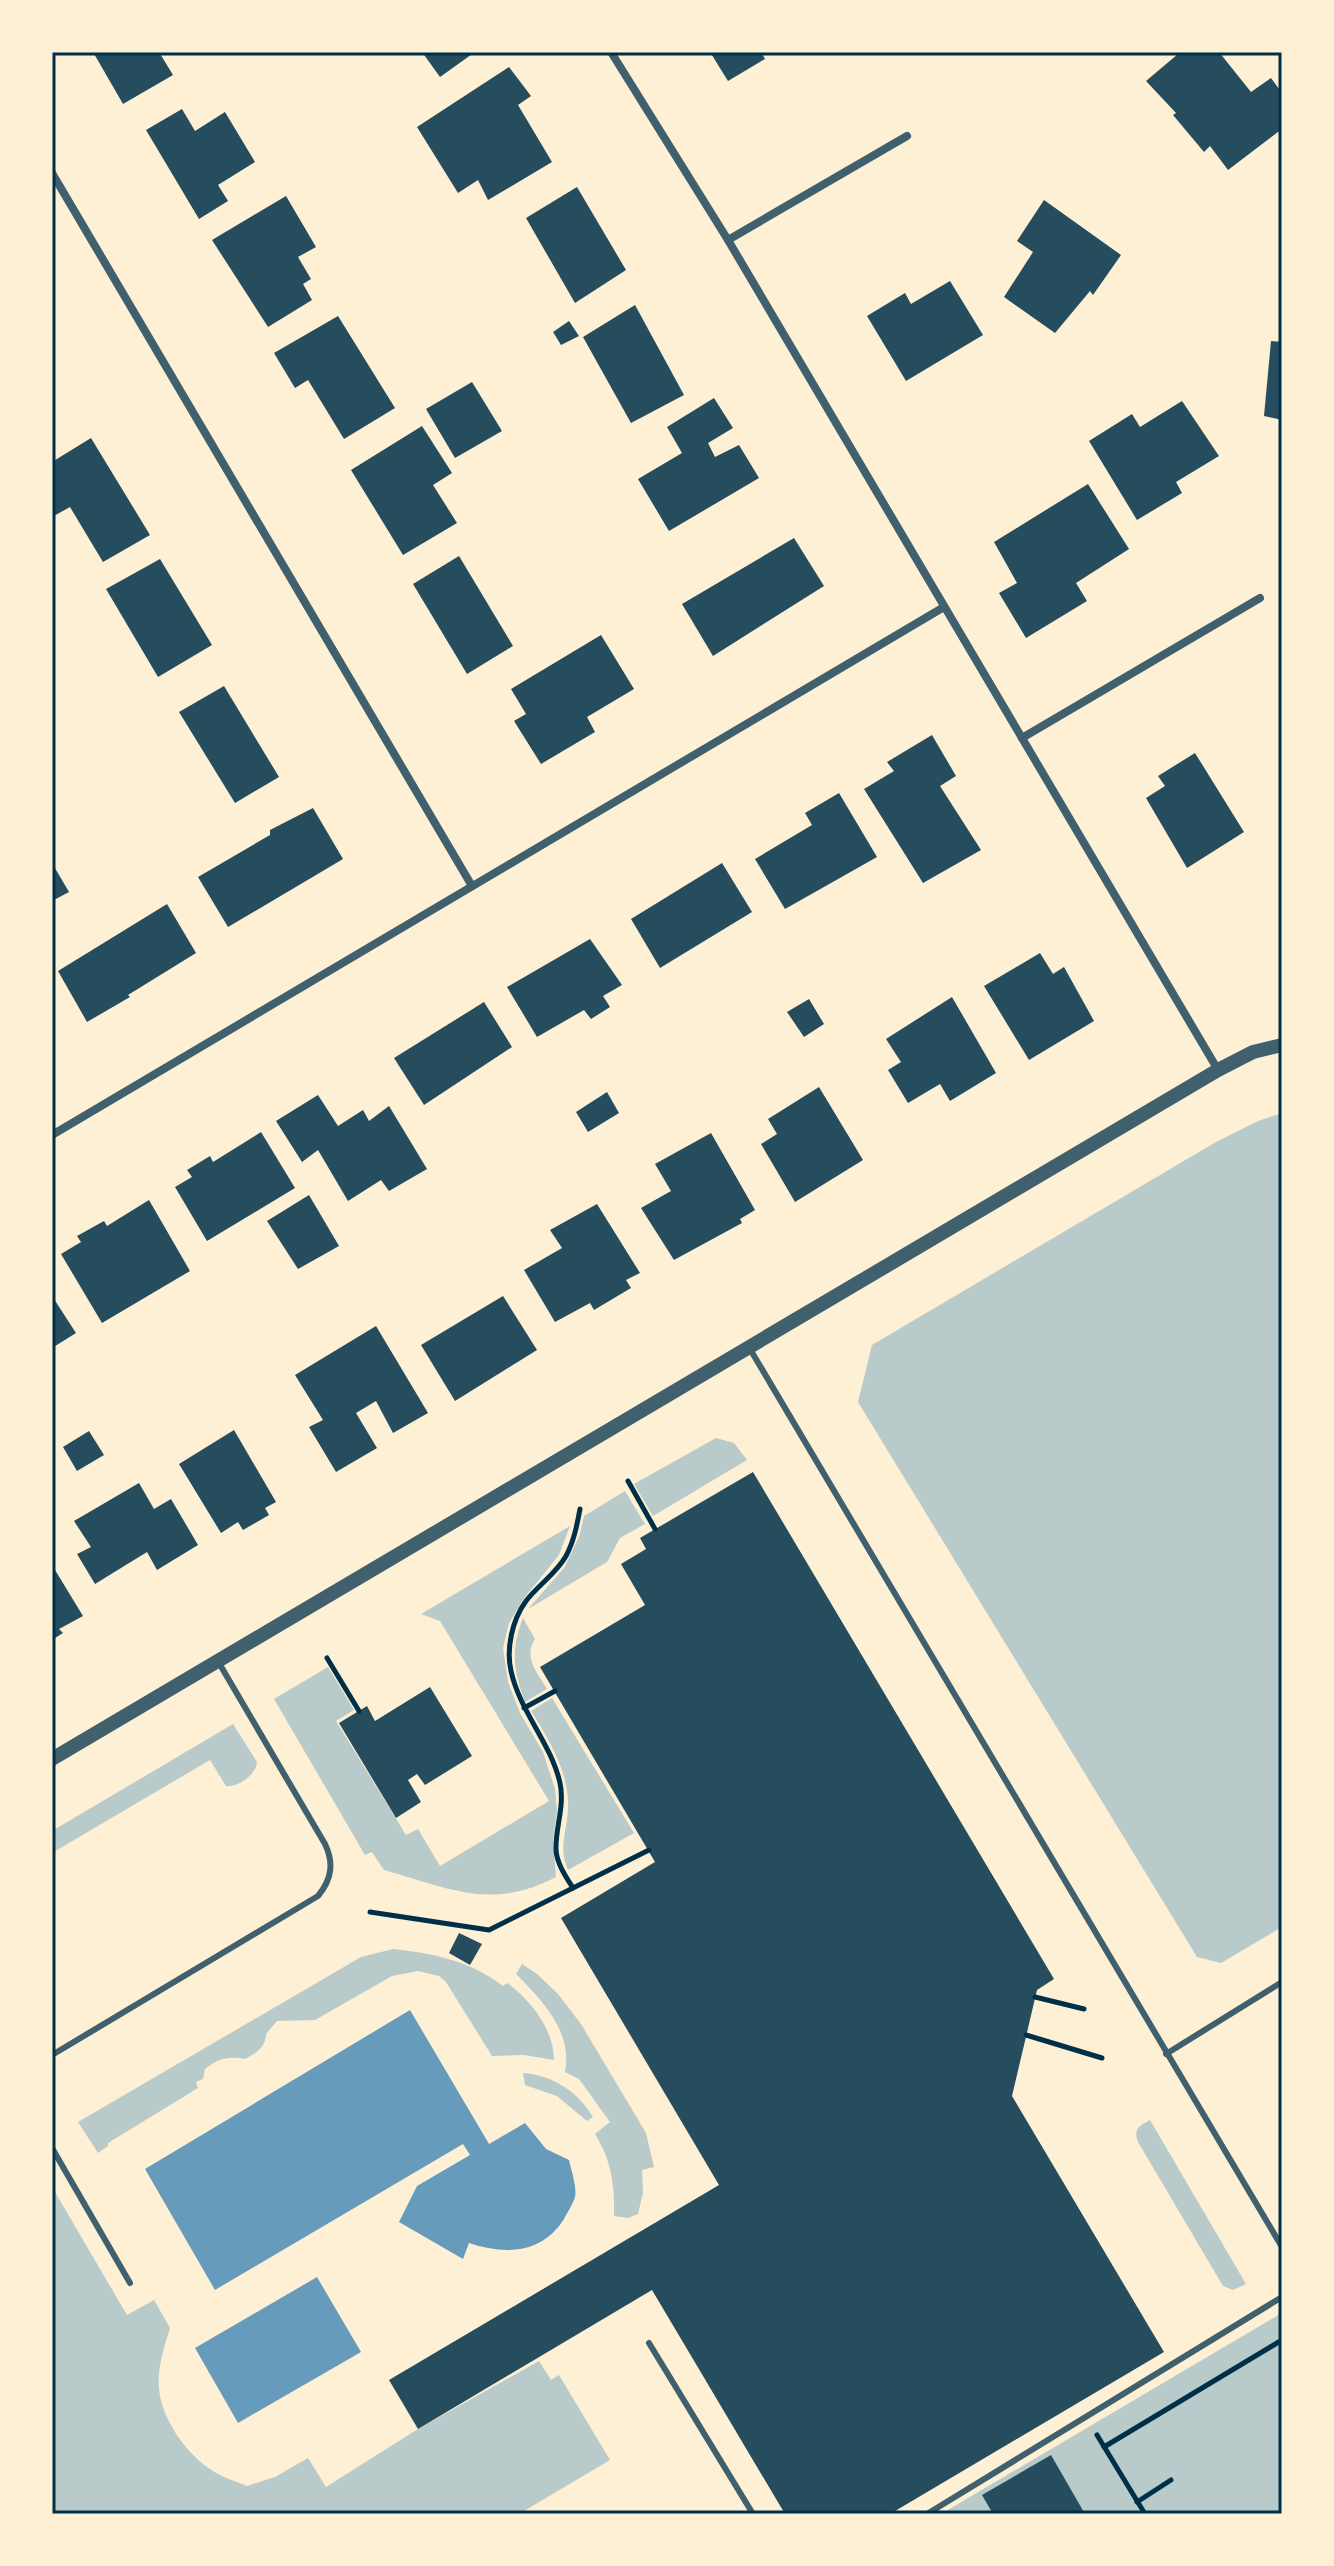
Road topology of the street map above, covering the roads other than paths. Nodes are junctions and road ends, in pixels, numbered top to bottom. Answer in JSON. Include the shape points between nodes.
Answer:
{"nodes":[{"id":1,"x":611,"y":52,"type":"edge"},
{"id":2,"x":907,"y":136,"type":"dead end"},
{"id":3,"x":52,"y":173,"type":"edge"},
{"id":4,"x":728,"y":240,"type":"junction"},
{"id":5,"x":1260,"y":598,"type":"dead end"},
{"id":6,"x":944,"y":607,"type":"junction"},
{"id":7,"x":1022,"y":738,"type":"junction"},
{"id":8,"x":472,"y":886,"type":"junction"},
{"id":9,"x":1282,"y":1045,"type":"edge"},
{"id":10,"x":1218,"y":1070,"type":"junction"},
{"id":11,"x":52,"y":1135,"type":"edge"},
{"id":12,"x":748,"y":1346,"type":"junction"},
{"id":13,"x":218,"y":1660,"type":"junction"},
{"id":14,"x":52,"y":1759,"type":"edge"},
{"id":15,"x":1282,"y":1982,"type":"edge"},
{"id":16,"x":1166,"y":2054,"type":"junction"},
{"id":17,"x":52,"y":2055,"type":"edge"},
{"id":18,"x":52,"y":2148,"type":"edge"},
{"id":19,"x":1282,"y":2247,"type":"edge"},
{"id":20,"x":130,"y":2283,"type":"dead end"},
{"id":21,"x":1282,"y":2297,"type":"edge"},
{"id":22,"x":649,"y":2343,"type":"dead end"},
{"id":23,"x":753,"y":2514,"type":"edge"},
{"id":24,"x":927,"y":2514,"type":"edge"}],
"edges":[{"from":1,"to":4,"type":"street"},
{"from":2,"to":4,"type":"street"},
{"from":3,"to":8,"type":"street"},
{"from":4,"to":6,"type":"street"},
{"from":5,"to":7,"type":"street"},
{"from":6,"to":7,"type":"street"},
{"from":6,"to":8,"type":"street"},
{"from":7,"to":10,"type":"street"},
{"from":8,"to":11,"type":"street"},
{"from":9,"to":10,"type":"street","via":[[1253,1052]]},
{"from":10,"to":12,"type":"street"},
{"from":12,"to":13,"type":"street"},
{"from":12,"to":16,"type":"lane"},
{"from":13,"to":14,"type":"street"},
{"from":13,"to":17,"type":"lane","via":[[325,1844],[331,1869],[327,1886]]},
{"from":15,"to":16,"type":"lane"},
{"from":16,"to":19,"type":"lane"},
{"from":18,"to":20,"type":"lane"},
{"from":21,"to":24,"type":"lane"},
{"from":22,"to":23,"type":"lane"}]}
